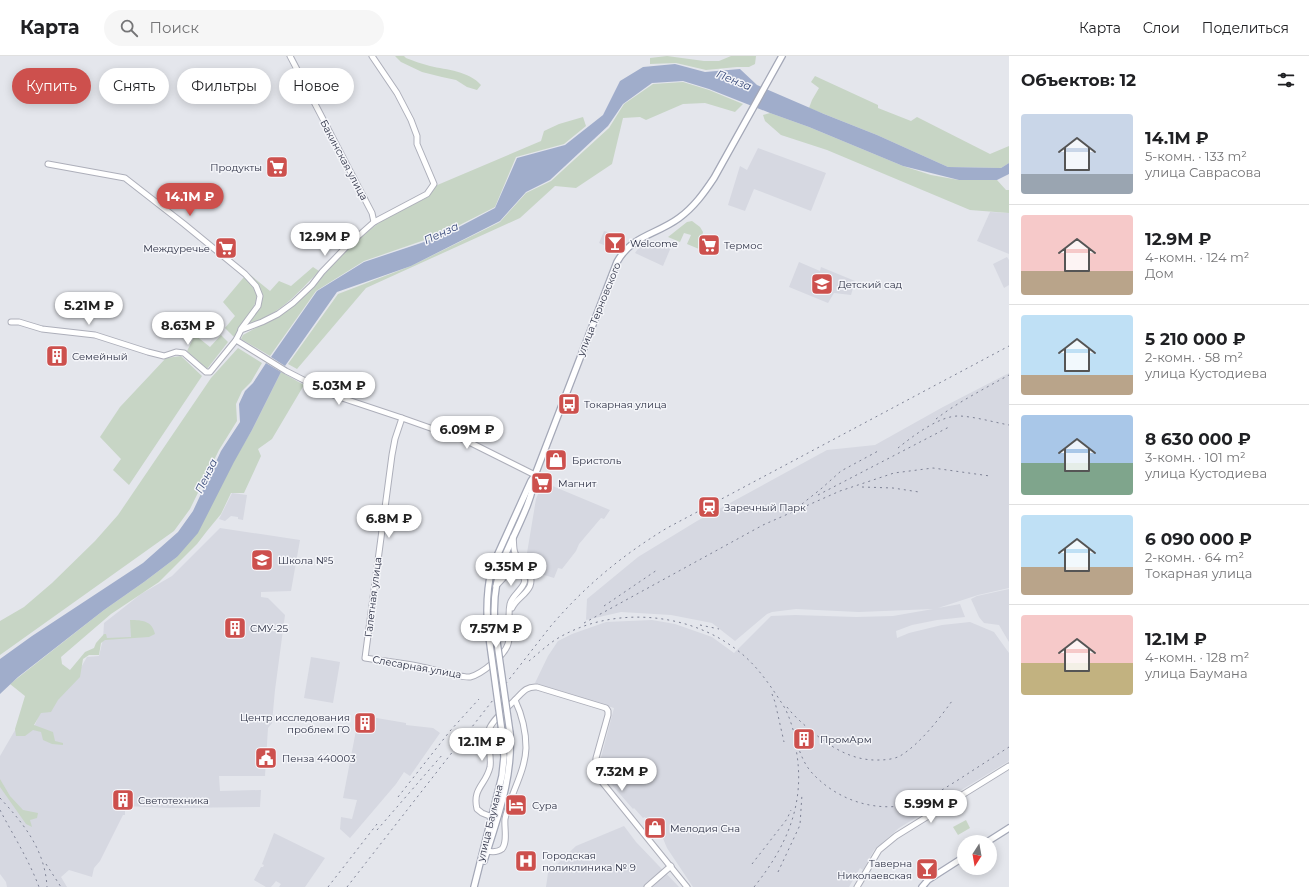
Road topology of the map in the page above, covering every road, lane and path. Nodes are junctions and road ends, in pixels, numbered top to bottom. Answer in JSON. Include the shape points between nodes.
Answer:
{"nodes":[{"id":1,"x":290,"y":56,"type":"edge"},
{"id":2,"x":372,"y":56,"type":"edge"},
{"id":3,"x":781,"y":58,"type":"edge"},
{"id":4,"x":48,"y":164,"type":"dead end"},
{"id":5,"x":374,"y":222,"type":"junction"},
{"id":6,"x":11,"y":322,"type":"dead end"},
{"id":7,"x":240,"y":330,"type":"junction"},
{"id":8,"x":236,"y":340,"type":"junction"},
{"id":9,"x":402,"y":418,"type":"junction"},
{"id":10,"x":535,"y":475,"type":"junction"},
{"id":11,"x":513,"y":537,"type":"junction"},
{"id":12,"x":496,"y":586,"type":"junction"},
{"id":13,"x":509,"y":614,"type":"junction"},
{"id":14,"x":365,"y":658,"type":"joint"},
{"id":15,"x":515,"y":700,"type":"junction"},
{"id":16,"x":1009,"y":766,"type":"edge"},
{"id":17,"x":492,"y":817,"type":"junction"},
{"id":18,"x":1009,"y":828,"type":"edge"},
{"id":19,"x":997,"y":836,"type":"edge"},
{"id":20,"x":487,"y":851,"type":"junction"},
{"id":21,"x":957,"y":861,"type":"edge"},
{"id":22,"x":671,"y":866,"type":"junction"},
{"id":23,"x":475,"y":887,"type":"edge"},
{"id":24,"x":646,"y":887,"type":"edge"},
{"id":25,"x":687,"y":887,"type":"edge"},
{"id":26,"x":857,"y":887,"type":"edge"},
{"id":27,"x":922,"y":887,"type":"edge"}],
"edges":[{"from":1,"to":5,"type":"street","name":"Бакинская улица","via":[[372,213]]},
{"from":2,"to":5,"type":"street","via":[[397,93],[411,120],[417,144],[434,184],[427,194]]},
{"from":3,"to":10,"type":"main road","name":"улица Терновского","via":[[702,196],[680,218],[632,243],[622,252]]},
{"from":4,"to":7,"type":"street","via":[[125,178],[245,274],[256,286],[260,296],[258,306]]},
{"from":5,"to":7,"type":"street","via":[[293,302],[278,314]]},
{"from":6,"to":8,"type":"street","via":[[42,329],[95,335],[164,356],[176,352],[184,353],[206,372],[210,372]]},
{"from":7,"to":8,"type":"street"},
{"from":8,"to":9,"type":"street","via":[[286,371],[333,395]]},
{"from":9,"to":10,"type":"street","via":[[467,441]]},
{"from":9,"to":14,"type":"street","name":"Галетная улица","via":[[392,455]]},
{"from":10,"to":11,"type":"main road","name":"улица Баумана"},
{"from":10,"to":17,"type":"main road","name":"улица Баумана","bridge":true,"via":[[492,567],[489,582],[486,614],[504,757]]},
{"from":11,"to":12,"type":"main road","name":"улица Баумана"},
{"from":11,"to":13,"type":"street","via":[[514,551],[531,579],[530,586]]},
{"from":12,"to":13,"type":"street","via":[[509,572],[516,570],[523,574],[524,584],[512,598]]},
{"from":12,"to":20,"type":"main road","name":"улица Баумана","bridge":true,"via":[[495,628],[511,750],[508,781]]},
{"from":13,"to":14,"type":"street","name":"Слесарная улица","via":[[510,635],[503,654],[494,663],[470,677]]},
{"from":15,"to":17,"type":"street","via":[[489,730],[490,768],[476,793],[477,809]]},
{"from":15,"to":20,"type":"street","via":[[525,734],[525,758],[505,819],[503,847],[494,852]]},
{"from":15,"to":22,"type":"street","via":[[531,687],[606,708],[608,711],[596,758],[596,772]]},
{"from":16,"to":26,"type":"street","via":[[896,836],[880,850]]},
{"from":17,"to":23,"type":"main road","name":"улица Баумана"},
{"from":18,"to":19,"type":"main road"},
{"from":20,"to":23,"type":"main road","name":"улица Баумана"},
{"from":21,"to":27,"type":"main road","via":[[928,880]]},
{"from":22,"to":24,"type":"street"},
{"from":22,"to":25,"type":"street"}]}
